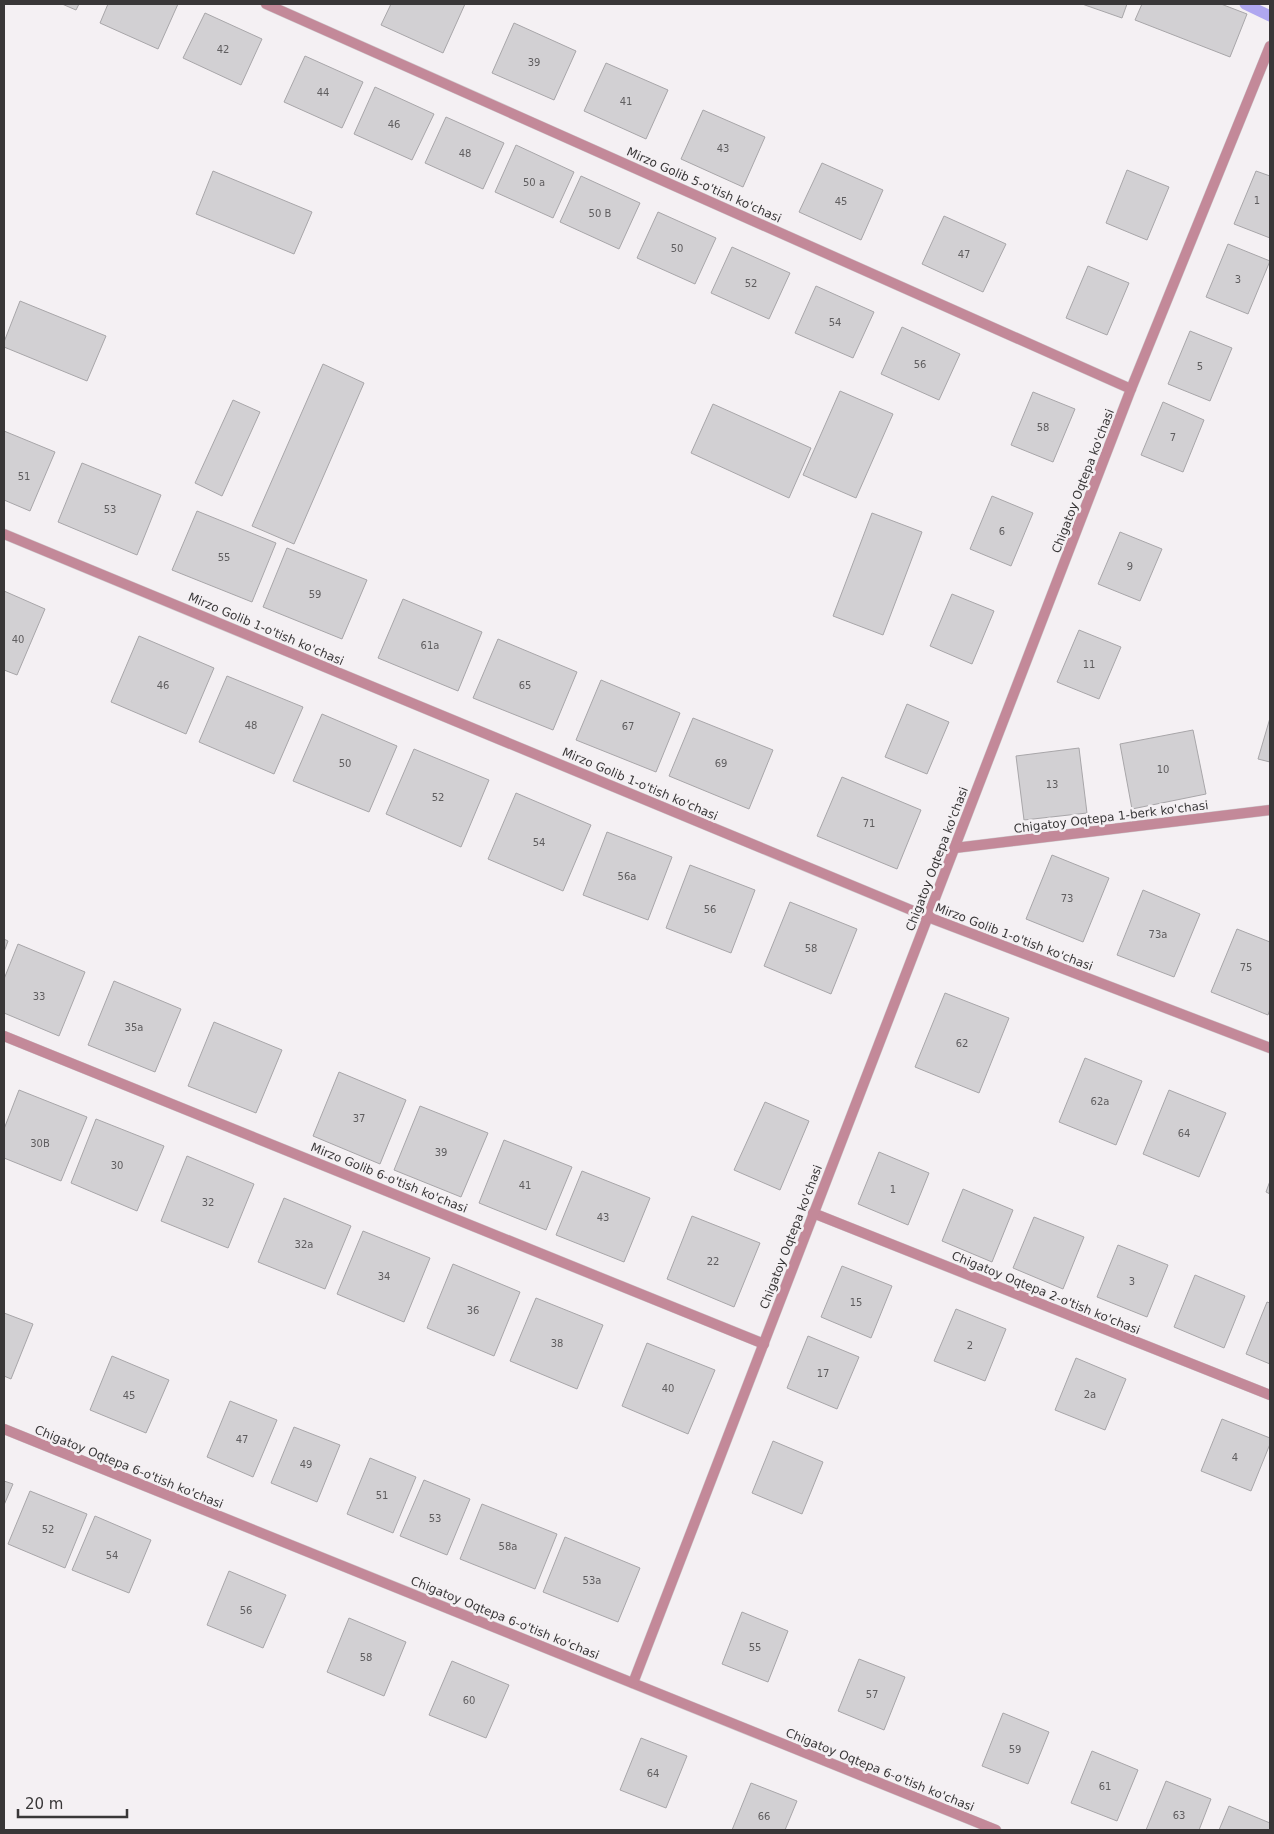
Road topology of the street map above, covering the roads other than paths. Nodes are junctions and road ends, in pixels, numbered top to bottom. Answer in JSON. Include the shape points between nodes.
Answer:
{"nodes":[{"id":1,"x":266,"y":4,"type":"edge"},
{"id":2,"x":1270,"y":46,"type":"edge"},
{"id":3,"x":1132,"y":389,"type":"junction"},
{"id":4,"x":4,"y":534,"type":"edge"},
{"id":5,"x":1270,"y":810,"type":"edge"},
{"id":6,"x":955,"y":848,"type":"junction"},
{"id":7,"x":928,"y":917,"type":"junction"},
{"id":8,"x":4,"y":1036,"type":"edge"},
{"id":9,"x":1270,"y":1048,"type":"edge"},
{"id":10,"x":813,"y":1213,"type":"junction"},
{"id":11,"x":764,"y":1344,"type":"junction"},
{"id":12,"x":1270,"y":1396,"type":"edge"},
{"id":13,"x":4,"y":1430,"type":"edge"},
{"id":14,"x":633,"y":1683,"type":"junction"},
{"id":15,"x":996,"y":1830,"type":"edge"}],
"edges":[{"from":1,"to":3,"type":"street","name":"Mirzo Golib 5-o'tish ko'chasi"},
{"from":2,"to":3,"type":"street","name":"Chigatoy Oqtepa ko'chasi"},
{"from":3,"to":6,"type":"street","name":"Chigatoy Oqtepa ko'chasi"},
{"from":4,"to":7,"type":"street","name":"Mirzo Golib 1-o'tish ko'chasi"},
{"from":5,"to":6,"type":"street","name":"Chigatoy Oqtepa 1-berk ko'chasi"},
{"from":6,"to":7,"type":"street","name":"Chigatoy Oqtepa ko'chasi"},
{"from":7,"to":9,"type":"street","name":"Mirzo Golib 1-o'tish ko'chasi"},
{"from":7,"to":10,"type":"street","name":"Chigatoy Oqtepa ko'chasi"},
{"from":8,"to":11,"type":"street","name":"Mirzo Golib 6-o'tish ko'chasi"},
{"from":10,"to":11,"type":"street","name":"Chigatoy Oqtepa ko'chasi"},
{"from":10,"to":12,"type":"street","name":"Chigatoy Oqtepa 2-o'tish ko'chasi"},
{"from":11,"to":14,"type":"street","name":"Chigatoy Oqtepa ko'chasi"},
{"from":13,"to":14,"type":"street","name":"Chigatoy Oqtepa 6-o'tish ko'chasi"},
{"from":14,"to":15,"type":"street","name":"Chigatoy Oqtepa 6-o'tish ko'chasi"}]}
